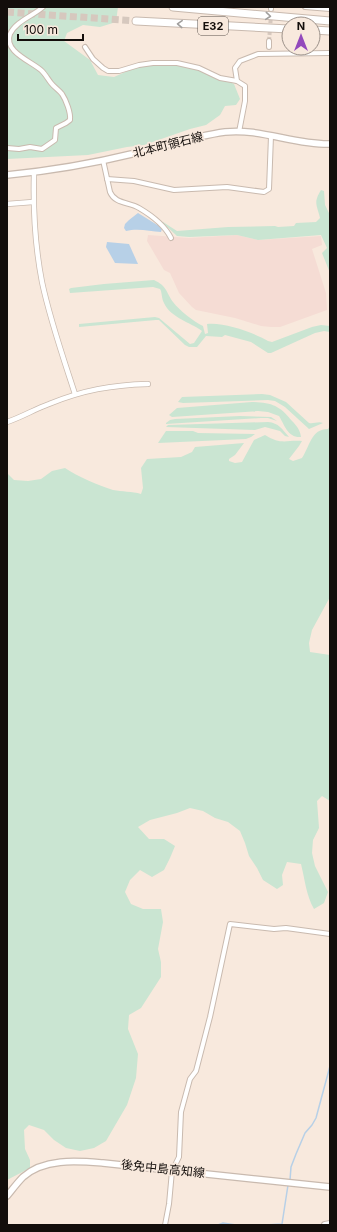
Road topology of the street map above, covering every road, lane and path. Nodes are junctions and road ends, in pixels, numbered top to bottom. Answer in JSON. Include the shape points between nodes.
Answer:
{"nodes":[{"id":1,"x":43,"y":7,"type":"edge"},
{"id":2,"x":173,"y":7,"type":"edge"},
{"id":3,"x":305,"y":7,"type":"edge"},
{"id":4,"x":329,"y":9,"type":"edge"},
{"id":5,"x":330,"y":20,"type":"edge"},
{"id":6,"x":136,"y":21,"type":"tunnel mouth"},
{"id":7,"x":281,"y":29,"type":"edge"},
{"id":8,"x":269,"y":41,"type":"tunnel mouth"},
{"id":9,"x":84,"y":47,"type":"dead end"},
{"id":10,"x":269,"y":50,"type":"junction"},
{"id":11,"x":330,"y":53,"type":"edge"},
{"id":12,"x":237,"y":81,"type":"junction"},
{"id":13,"x":239,"y":132,"type":"junction"},
{"id":14,"x":271,"y":136,"type":"junction"},
{"id":15,"x":330,"y":144,"type":"edge"},
{"id":16,"x":7,"y":148,"type":"edge"},
{"id":17,"x":103,"y":160,"type":"junction"},
{"id":18,"x":34,"y":173,"type":"junction"},
{"id":19,"x":7,"y":175,"type":"edge"},
{"id":20,"x":107,"y":179,"type":"junction"},
{"id":21,"x":33,"y":202,"type":"junction"},
{"id":22,"x":7,"y":204,"type":"edge"},
{"id":23,"x":171,"y":238,"type":"dead end"},
{"id":24,"x":148,"y":384,"type":"dead end"},
{"id":25,"x":75,"y":394,"type":"junction"},
{"id":26,"x":7,"y":422,"type":"edge"},
{"id":27,"x":330,"y":934,"type":"edge"},
{"id":28,"x":172,"y":1171,"type":"junction"},
{"id":29,"x":330,"y":1187,"type":"edge"},
{"id":30,"x":7,"y":1196,"type":"edge"},
{"id":31,"x":330,"y":1224,"type":"edge"},
{"id":32,"x":165,"y":1225,"type":"edge"},
{"id":33,"x":325,"y":1225,"type":"edge"}],
"edges":[{"from":1,"to":16,"type":"street","via":[[18,24],[11,33],[9,43],[25,60],[42,71],[62,94],[70,120],[56,128],[55,140],[44,149],[30,146],[19,150]]},
{"from":2,"to":5,"type":"highway","number":"E32","one_way":true},
{"from":3,"to":4,"type":"street"},
{"from":7,"to":6,"type":"highway","number":"E32","one_way":true},
{"from":8,"to":10,"type":"street"},
{"from":9,"to":12,"type":"street","via":[[93,59],[108,71],[152,63],[177,63],[199,68],[220,78]]},
{"from":10,"to":11,"type":"street"},
{"from":10,"to":12,"type":"street","via":[[240,62],[235,68]]},
{"from":12,"to":13,"type":"street","via":[[245,86]]},
{"from":13,"to":14,"type":"main road","name":"北本町領石線"},
{"from":13,"to":17,"type":"main road","name":"北本町領石線","via":[[210,135]]},
{"from":14,"to":15,"type":"main road","name":"北本町領石線"},
{"from":14,"to":20,"type":"street","via":[[269,189],[264,192],[227,187],[174,190],[134,181]]},
{"from":17,"to":18,"type":"main road","name":"北本町領石線"},
{"from":17,"to":20,"type":"street"},
{"from":18,"to":19,"type":"main road","name":"北本町領石線"},
{"from":18,"to":21,"type":"street"},
{"from":20,"to":23,"type":"street","via":[[114,199],[141,209],[161,224]]},
{"from":21,"to":22,"type":"street"},
{"from":21,"to":25,"type":"street","via":[[42,281]]},
{"from":24,"to":25,"type":"street","via":[[100,388]]},
{"from":25,"to":26,"type":"street"},
{"from":27,"to":28,"type":"street","via":[[230,924],[196,1071],[190,1079],[181,1112],[179,1157]]},
{"from":28,"to":29,"type":"main road","name":"後免中島高知線"},
{"from":28,"to":30,"type":"main road","name":"後免中島高知線","via":[[72,1161],[41,1166],[24,1177]]},
{"from":28,"to":32,"type":"street"},
{"from":31,"to":33,"type":"highway"}]}
